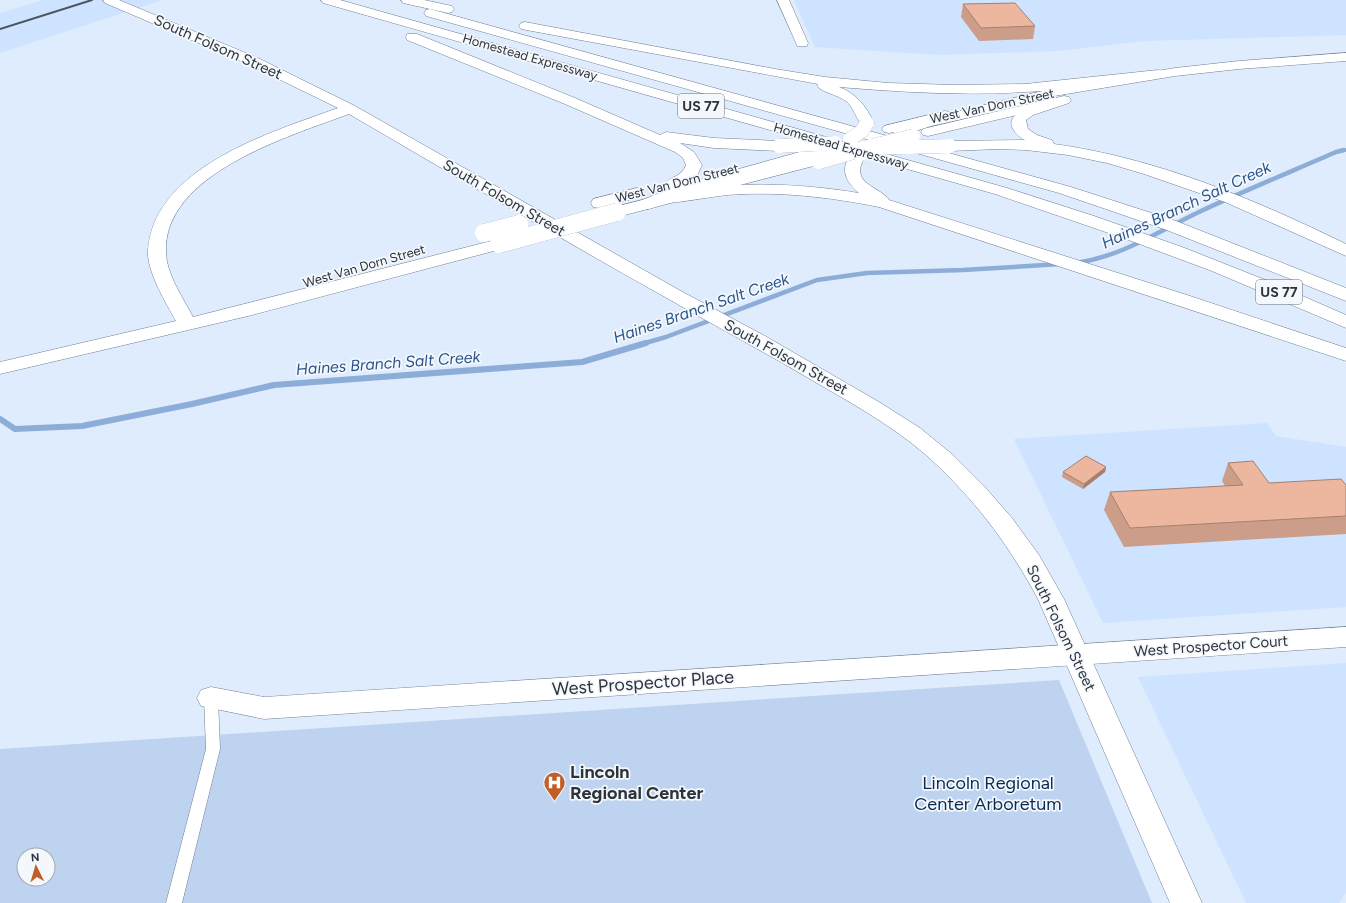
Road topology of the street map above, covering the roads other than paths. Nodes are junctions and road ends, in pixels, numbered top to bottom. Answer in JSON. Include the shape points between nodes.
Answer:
{"nodes":[{"id":1,"x":109,"y":0,"type":"edge"},
{"id":2,"x":141,"y":0,"type":"edge"},
{"id":3,"x":322,"y":0,"type":"edge"},
{"id":4,"x":327,"y":0,"type":"edge"},
{"id":5,"x":783,"y":0,"type":"edge"},
{"id":6,"x":402,"y":2,"type":"edge"},
{"id":7,"x":123,"y":6,"type":"junction"},
{"id":8,"x":802,"y":42,"type":"dead end"},
{"id":9,"x":1346,"y":57,"type":"edge"},
{"id":10,"x":1346,"y":66,"type":"edge"},
{"id":11,"x":775,"y":73,"type":"junction"},
{"id":12,"x":1158,"y":74,"type":"junction"},
{"id":13,"x":1064,"y":100,"type":"junction"},
{"id":14,"x":350,"y":109,"type":"junction"},
{"id":15,"x":636,"y":130,"type":"junction"},
{"id":16,"x":884,"y":140,"type":"junction"},
{"id":17,"x":842,"y":142,"type":"junction"},
{"id":18,"x":809,"y":154,"type":"junction"},
{"id":19,"x":1102,"y":159,"type":"junction"},
{"id":20,"x":674,"y":191,"type":"junction"},
{"id":21,"x":646,"y":205,"type":"junction"},
{"id":22,"x":909,"y":210,"type":"junction"},
{"id":23,"x":1346,"y":251,"type":"edge"},
{"id":24,"x":1346,"y":295,"type":"edge"},
{"id":25,"x":185,"y":321,"type":"junction"},
{"id":26,"x":1346,"y":322,"type":"edge"},
{"id":27,"x":1346,"y":355,"type":"edge"},
{"id":28,"x":0,"y":368,"type":"edge"},
{"id":29,"x":1346,"y":637,"type":"edge"},
{"id":30,"x":1076,"y":655,"type":"junction"},
{"id":31,"x":212,"y":698,"type":"joint"},
{"id":32,"x":174,"y":903,"type":"edge"},
{"id":33,"x":1186,"y":903,"type":"edge"}],
"edges":[{"from":1,"to":7,"type":"main road"},
{"from":2,"to":7,"type":"main road","name":"South Folsom Street"},
{"from":3,"to":15,"type":"main road"},
{"from":4,"to":26,"type":"main road","name":"Homestead Expressway","number":"US 77","via":[[1001,191],[1074,214],[1212,265]]},
{"from":5,"to":8,"type":"main road"},
{"from":6,"to":11,"type":"main road"},
{"from":6,"to":24,"type":"main road","name":"Homestead Expressway","number":"US 77","via":[[1012,174],[1117,207],[1238,251]]},
{"from":7,"to":14,"type":"main road","name":"South Folsom Street","via":[[255,62]]},
{"from":9,"to":12,"type":"main road","name":"West Van Dorn Street"},
{"from":10,"to":13,"type":"main road","name":"West Van Dorn Street","via":[[1195,79]]},
{"from":11,"to":12,"type":"main road","via":[[857,84],[955,89],[1032,87]]},
{"from":11,"to":17,"type":"main road","bridge":true,"via":[[826,86],[845,94],[860,107],[867,123],[862,131]]},
{"from":12,"to":16,"type":"main road","name":"West Van Dorn Street","via":[[1048,93],[927,123]]},
{"from":13,"to":16,"type":"main road","name":"West Van Dorn Street"},
{"from":13,"to":19,"type":"main road","via":[[1023,114],[1018,123],[1020,129],[1034,139]]},
{"from":14,"to":25,"type":"main road","via":[[249,147],[208,170],[179,196],[162,221],[157,252],[160,267]]},
{"from":14,"to":30,"type":"main road","name":"South Folsom Street","via":[[672,294],[758,340],[879,410],[912,433],[976,490],[1004,524],[1030,561],[1051,599]]},
{"from":15,"to":17,"type":"main road","bridge":true,"via":[[714,143],[779,146]]},
{"from":15,"to":20,"type":"main road","via":[[680,148],[693,161],[690,175]]},
{"from":16,"to":17,"type":"main road"},
{"from":16,"to":18,"type":"main road","name":"West Van Dorn Street","bridge":true},
{"from":16,"to":19,"type":"main road","bridge":true,"via":[[950,146],[1024,145]]},
{"from":16,"to":22,"type":"main road","bridge":true,"via":[[857,156],[851,169],[855,179],[871,195]]},
{"from":17,"to":18,"type":"main road","name":"West Van Dorn Street","bridge":true},
{"from":18,"to":20,"type":"main road","name":"West Van Dorn Street"},
{"from":18,"to":20,"type":"main road","name":"West Van Dorn Street"},
{"from":18,"to":21,"type":"main road","via":[[678,191]]},
{"from":19,"to":23,"type":"main road","via":[[1139,168],[1220,195]]},
{"from":20,"to":21,"type":"main road","name":"West Van Dorn Street"},
{"from":20,"to":22,"type":"main road","via":[[783,189],[836,194]]},
{"from":20,"to":25,"type":"main road","name":"West Van Dorn Street","bridge":true,"via":[[599,203],[484,233]]},
{"from":21,"to":25,"type":"main road","name":"West Van Dorn Street","bridge":true,"via":[[241,312]]},
{"from":22,"to":27,"type":"main road"},
{"from":25,"to":28,"type":"main road","name":"West Van Dorn Street"},
{"from":29,"to":30,"type":"main road","name":"West Prospector Court"},
{"from":30,"to":31,"type":"main road","name":"West Prospector Place","via":[[264,708]]},
{"from":30,"to":33,"type":"main road","name":"South Folsom Street"},
{"from":31,"to":32,"type":"lane","via":[[213,749]]}]}
